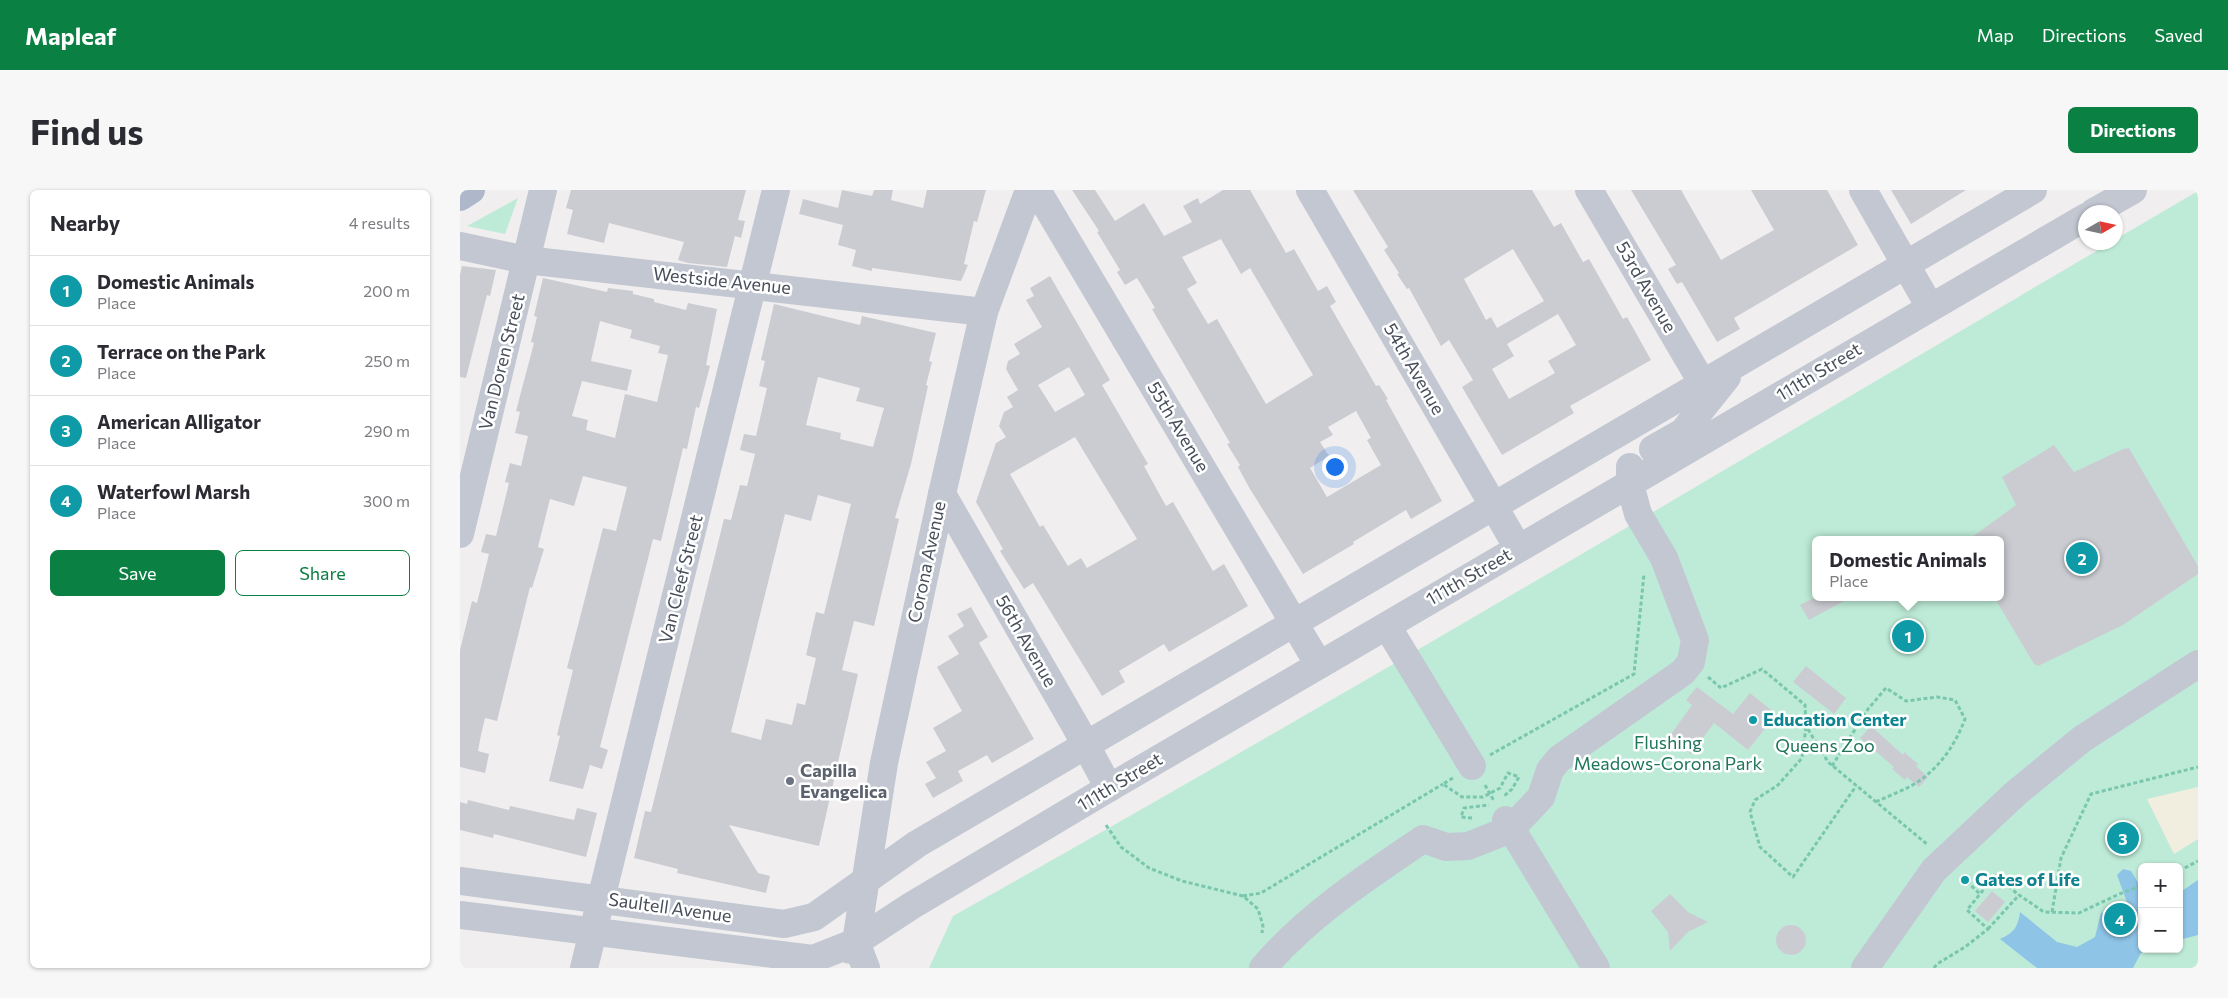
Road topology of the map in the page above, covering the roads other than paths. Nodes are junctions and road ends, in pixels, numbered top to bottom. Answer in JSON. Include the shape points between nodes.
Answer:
{"nodes":[{"id":1,"x":472,"y":190,"type":"edge"},
{"id":2,"x":543,"y":190,"type":"edge"},
{"id":3,"x":776,"y":190,"type":"edge"},
{"id":4,"x":1029,"y":190,"type":"edge"},
{"id":5,"x":1037,"y":190,"type":"edge"},
{"id":6,"x":1310,"y":190,"type":"edge"},
{"id":7,"x":1589,"y":190,"type":"edge"},
{"id":8,"x":1863,"y":190,"type":"edge"},
{"id":9,"x":2033,"y":190,"type":"edge"},
{"id":10,"x":2132,"y":190,"type":"edge"},
{"id":11,"x":460,"y":197,"type":"edge"},
{"id":12,"x":2106,"y":205,"type":"edge"},
{"id":13,"x":2078,"y":223,"type":"edge"},
{"id":14,"x":460,"y":246,"type":"edge"},
{"id":15,"x":526,"y":260,"type":"junction"},
{"id":16,"x":1907,"y":265,"type":"junction"},
{"id":17,"x":753,"y":284,"type":"junction"},
{"id":18,"x":1930,"y":307,"type":"junction"},
{"id":19,"x":984,"y":312,"type":"junction"},
{"id":20,"x":1737,"y":364,"type":"junction"},
{"id":21,"x":1703,"y":384,"type":"junction"},
{"id":22,"x":1644,"y":468,"type":"junction"},
{"id":23,"x":942,"y":494,"type":"junction"},
{"id":24,"x":1494,"y":506,"type":"junction"},
{"id":25,"x":460,"y":534,"type":"edge"},
{"id":26,"x":1518,"y":548,"type":"junction"},
{"id":27,"x":1295,"y":624,"type":"junction"},
{"id":28,"x":1387,"y":626,"type":"junction"},
{"id":29,"x":2198,"y":664,"type":"edge"},
{"id":30,"x":1319,"y":665,"type":"junction"},
{"id":31,"x":1086,"y":746,"type":"junction"},
{"id":32,"x":1472,"y":766,"type":"road end"},
{"id":33,"x":1109,"y":788,"type":"junction"},
{"id":34,"x":1504,"y":817,"type":"junction"},
{"id":35,"x":867,"y":878,"type":"junction"},
{"id":36,"x":460,"y":881,"type":"edge"},
{"id":37,"x":602,"y":899,"type":"junction"},
{"id":38,"x":460,"y":915,"type":"edge"},
{"id":39,"x":593,"y":932,"type":"junction"},
{"id":40,"x":856,"y":942,"type":"junction"},
{"id":41,"x":584,"y":968,"type":"edge"},
{"id":42,"x":837,"y":968,"type":"edge"},
{"id":43,"x":866,"y":968,"type":"edge"},
{"id":44,"x":1263,"y":968,"type":"edge"},
{"id":45,"x":1596,"y":968,"type":"edge"},
{"id":46,"x":1865,"y":968,"type":"edge"}],
"edges":[{"from":1,"to":11,"type":"main road"},
{"from":2,"to":15,"type":"street","name":"Van Doren Street"},
{"from":3,"to":17,"type":"street","name":"Van Cleef Street"},
{"from":4,"to":19,"type":"street","name":"Corona Avenue"},
{"from":5,"to":27,"type":"street","name":"55th Avenue"},
{"from":6,"to":24,"type":"street","name":"54th Avenue"},
{"from":7,"to":21,"type":"street","name":"53rd Avenue"},
{"from":8,"to":16,"type":"street"},
{"from":9,"to":16,"type":"street"},
{"from":10,"to":12,"type":"street"},
{"from":13,"to":18,"type":"street","name":"111th Street"},
{"from":14,"to":15,"type":"street","name":"Westside Avenue"},
{"from":15,"to":17,"type":"street","name":"Westside Avenue"},
{"from":15,"to":25,"type":"street","name":"Van Doren Street"},
{"from":16,"to":18,"type":"street"},
{"from":16,"to":20,"type":"street"},
{"from":17,"to":19,"type":"street","name":"Westside Avenue"},
{"from":17,"to":37,"type":"street","name":"Van Cleef Street"},
{"from":18,"to":22,"type":"street","name":"111th Street"},
{"from":19,"to":23,"type":"street","name":"Corona Avenue"},
{"from":20,"to":21,"type":"street"},
{"from":20,"to":22,"type":"street","via":[[1683,432]]},
{"from":21,"to":24,"type":"street"},
{"from":22,"to":26,"type":"street","name":"111th Street"},
{"from":22,"to":34,"type":"street","via":[[1638,514],[1664,558],[1695,640],[1691,662],[1683,672],[1559,759],[1550,770],[1541,797]]},
{"from":23,"to":31,"type":"street","name":"56th Avenue"},
{"from":23,"to":35,"type":"street","name":"Corona Avenue","via":[[884,763]]},
{"from":24,"to":26,"type":"street","name":"54th Avenue"},
{"from":24,"to":27,"type":"street"},
{"from":26,"to":28,"type":"street","name":"111th Street"},
{"from":27,"to":30,"type":"street","name":"55th Avenue"},
{"from":27,"to":31,"type":"street"},
{"from":28,"to":30,"type":"street","name":"111th Street"},
{"from":28,"to":32,"type":"street"},
{"from":29,"to":46,"type":"street","via":[[2082,739],[2016,793],[1934,870]]},
{"from":30,"to":33,"type":"street","name":"111th Street"},
{"from":31,"to":33,"type":"street","name":"56th Avenue"},
{"from":31,"to":35,"type":"street","via":[[917,844]]},
{"from":33,"to":40,"type":"street","name":"111th Street"},
{"from":34,"to":44,"type":"street","via":[[1468,846],[1446,847],[1423,839],[1309,922]]},
{"from":34,"to":45,"type":"street"},
{"from":35,"to":37,"type":"street","name":"Saultell Avenue","via":[[814,918],[784,924]]},
{"from":35,"to":40,"type":"street","name":"Corona Avenue"},
{"from":36,"to":37,"type":"street","name":"Saultell Avenue"},
{"from":37,"to":39,"type":"street","name":"Van Cleef Street"},
{"from":38,"to":39,"type":"street","name":"Saultell Avenue"},
{"from":39,"to":40,"type":"street","name":"Saultell Avenue","via":[[813,959]]},
{"from":39,"to":41,"type":"street","name":"Van Cleef Street"},
{"from":40,"to":42,"type":"street","name":"Corona Avenue"},
{"from":40,"to":43,"type":"street"}]}
